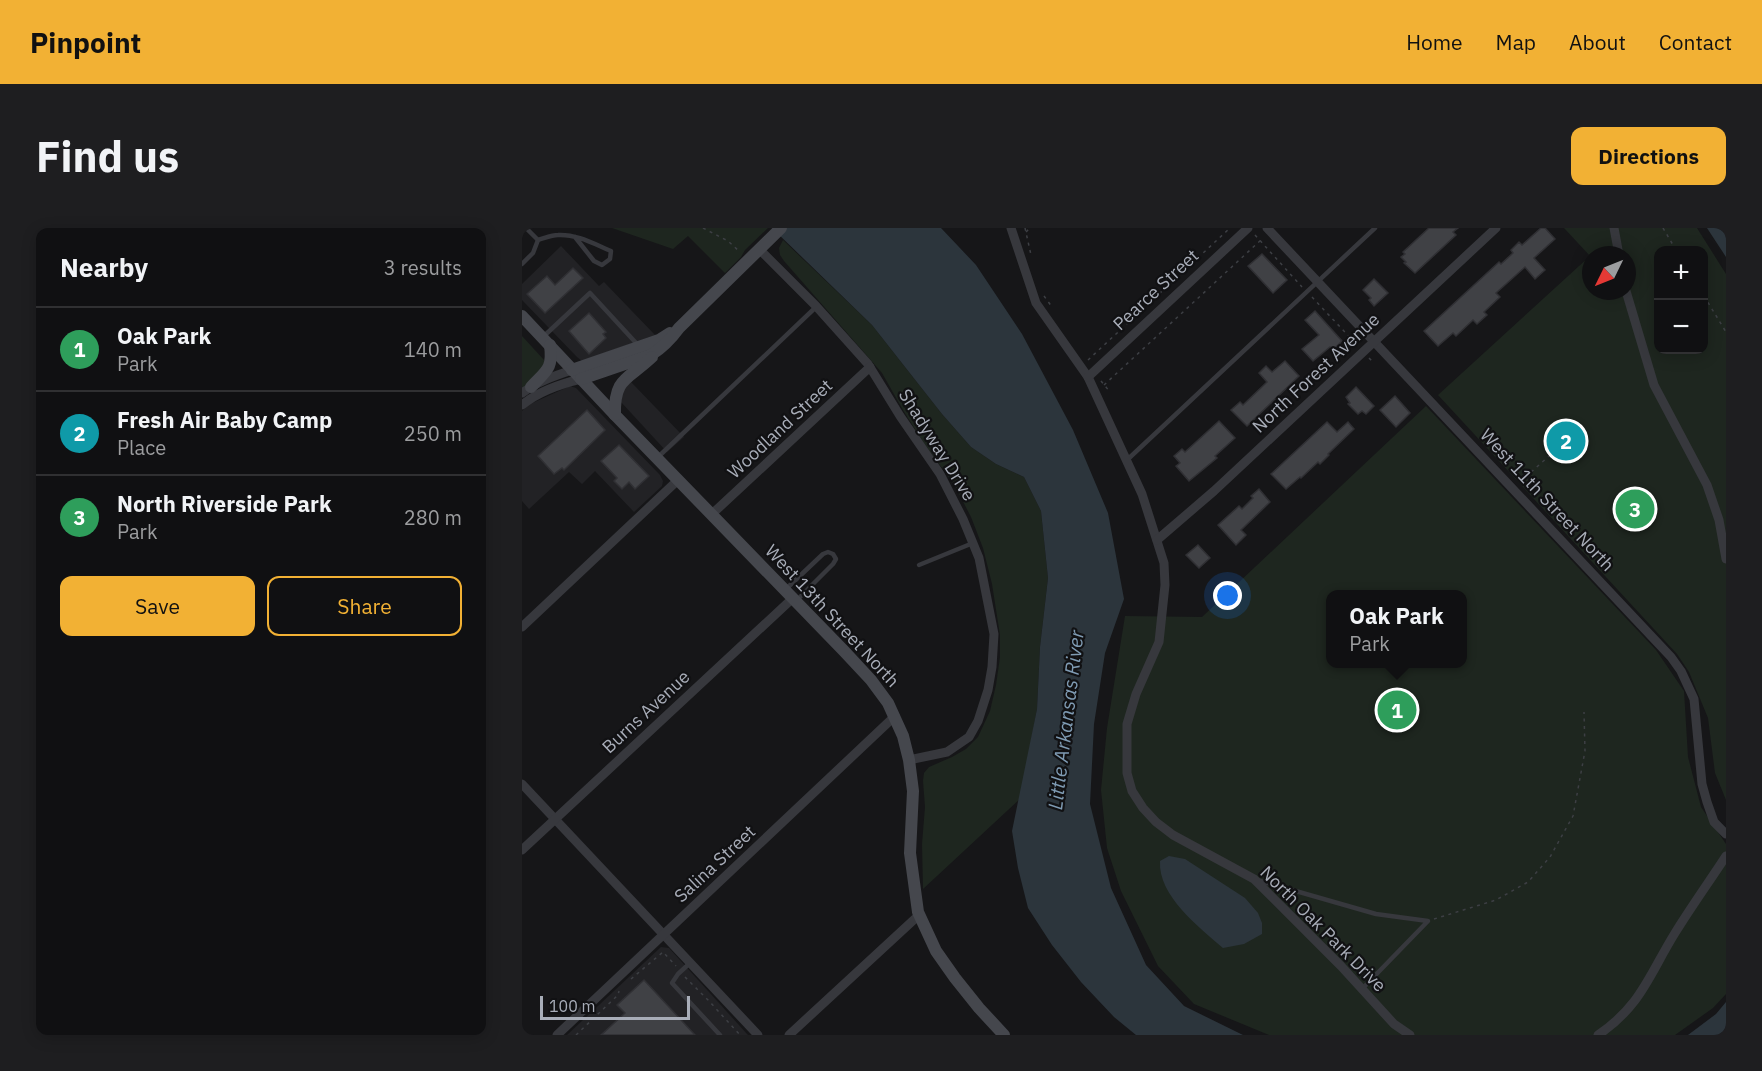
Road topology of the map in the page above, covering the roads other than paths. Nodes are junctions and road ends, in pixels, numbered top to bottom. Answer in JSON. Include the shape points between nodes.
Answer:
{"nodes":[{"id":1,"x":526,"y":228,"type":"edge"},
{"id":2,"x":1011,"y":228,"type":"edge"},
{"id":3,"x":1248,"y":228,"type":"edge"},
{"id":4,"x":1375,"y":228,"type":"edge"},
{"id":5,"x":1496,"y":228,"type":"edge"},
{"id":6,"x":1614,"y":228,"type":"edge"},
{"id":7,"x":1269,"y":230,"type":"edge"},
{"id":8,"x":778,"y":231,"type":"edge"},
{"id":9,"x":575,"y":237,"type":"junction"},
{"id":10,"x":538,"y":240,"type":"junction"},
{"id":11,"x":1617,"y":246,"type":"edge"},
{"id":12,"x":760,"y":250,"type":"junction"},
{"id":13,"x":522,"y":264,"type":"edge"},
{"id":14,"x":1317,"y":281,"type":"junction"},
{"id":15,"x":1629,"y":300,"type":"edge"},
{"id":16,"x":816,"y":306,"type":"junction"},
{"id":17,"x":522,"y":316,"type":"edge"},
{"id":18,"x":679,"y":328,"type":"junction"},
{"id":19,"x":546,"y":341,"type":"junction"},
{"id":20,"x":1375,"y":341,"type":"junction"},
{"id":21,"x":640,"y":347,"type":"junction"},
{"id":22,"x":660,"y":349,"type":"junction"},
{"id":23,"x":870,"y":367,"type":"junction"},
{"id":24,"x":1091,"y":374,"type":"junction"},
{"id":25,"x":577,"y":375,"type":"junction"},
{"id":26,"x":527,"y":390,"type":"edge"},
{"id":27,"x":522,"y":405,"type":"edge"},
{"id":28,"x":615,"y":415,"type":"junction"},
{"id":29,"x":657,"y":458,"type":"junction"},
{"id":30,"x":1127,"y":460,"type":"junction"},
{"id":31,"x":678,"y":480,"type":"junction"},
{"id":32,"x":712,"y":514,"type":"junction"},
{"id":33,"x":1157,"y":540,"type":"junction"},
{"id":34,"x":973,"y":543,"type":"junction"},
{"id":35,"x":1726,"y":559,"type":"edge"},
{"id":36,"x":919,"y":565,"type":"dead end"},
{"id":37,"x":791,"y":596,"type":"junction"},
{"id":38,"x":522,"y":627,"type":"edge"},
{"id":39,"x":895,"y":716,"type":"junction"},
{"id":40,"x":909,"y":760,"type":"junction"},
{"id":41,"x":522,"y":784,"type":"edge"},
{"id":42,"x":555,"y":819,"type":"junction"},
{"id":43,"x":1726,"y":834,"type":"edge"},
{"id":44,"x":522,"y":850,"type":"edge"},
{"id":45,"x":1726,"y":856,"type":"edge"},
{"id":46,"x":1254,"y":879,"type":"junction"},
{"id":47,"x":919,"y":915,"type":"junction"},
{"id":48,"x":664,"y":935,"type":"junction"},
{"id":49,"x":690,"y":963,"type":"junction"},
{"id":50,"x":1362,"y":989,"type":"junction"},
{"id":51,"x":556,"y":1035,"type":"edge"},
{"id":52,"x":720,"y":1035,"type":"edge"},
{"id":53,"x":758,"y":1035,"type":"edge"},
{"id":54,"x":789,"y":1035,"type":"edge"},
{"id":55,"x":1004,"y":1035,"type":"edge"},
{"id":56,"x":1410,"y":1035,"type":"edge"},
{"id":57,"x":1598,"y":1035,"type":"edge"}],
"edges":[{"from":1,"to":10,"type":"lane"},
{"from":2,"to":24,"type":"street","name":"North Oak Park Drive","via":[[1036,303]]},
{"from":3,"to":24,"type":"street","name":"Pearce Street"},
{"from":4,"to":14,"type":"lane"},
{"from":5,"to":20,"type":"street","name":"North Forest Avenue"},
{"from":6,"to":11,"type":"street"},
{"from":7,"to":14,"type":"street","name":"West 11th Street North"},
{"from":8,"to":12,"type":"street"},
{"from":9,"to":9,"type":"lane","via":[[611,251],[610,259],[602,265],[594,261]]},
{"from":9,"to":10,"type":"lane","via":[[557,234]]},
{"from":10,"to":13,"type":"lane","via":[[533,254]]},
{"from":12,"to":16,"type":"street","name":"Shadyway Drive"},
{"from":12,"to":18,"type":"street"},
{"from":14,"to":20,"type":"street","name":"West 11th Street North"},
{"from":14,"to":30,"type":"lane"},
{"from":15,"to":35,"type":"street","via":[[1654,385],[1707,485]]},
{"from":16,"to":23,"type":"street","name":"Shadyway Drive"},
{"from":16,"to":29,"type":"lane"},
{"from":17,"to":19,"type":"street","name":"West 13th Street North"},
{"from":18,"to":21,"type":"street"},
{"from":18,"to":22,"type":"street"},
{"from":19,"to":21,"type":"lane","via":[[590,293]]},
{"from":19,"to":25,"type":"street","name":"West 13th Street North"},
{"from":19,"to":26,"type":"street","via":[[552,359],[549,368]]},
{"from":20,"to":33,"type":"street","name":"North Forest Avenue"},
{"from":20,"to":43,"type":"street","name":"West 11th Street North","via":[[1681,671],[1694,699],[1702,784],[1714,822]]},
{"from":21,"to":25,"type":"street"},
{"from":22,"to":25,"type":"street","via":[[651,356]]},
{"from":22,"to":28,"type":"street","via":[[617,389]]},
{"from":23,"to":32,"type":"street","name":"Woodland Street"},
{"from":23,"to":34,"type":"street","name":"Shadyway Drive","via":[[940,474]]},
{"from":24,"to":30,"type":"street","name":"North Oak Park Drive"},
{"from":25,"to":26,"type":"street","via":[[556,375]]},
{"from":25,"to":27,"type":"street"},
{"from":25,"to":28,"type":"street","name":"West 13th Street North"},
{"from":28,"to":29,"type":"street","name":"West 13th Street North"},
{"from":29,"to":31,"type":"street","name":"West 13th Street North"},
{"from":30,"to":33,"type":"street","name":"North Oak Park Drive"},
{"from":31,"to":32,"type":"street","name":"West 13th Street North"},
{"from":31,"to":38,"type":"street"},
{"from":32,"to":37,"type":"street","name":"West 13th Street North"},
{"from":33,"to":46,"type":"street","name":"North Oak Park Drive","via":[[1164,562],[1162,624],[1159,642],[1127,724],[1126,773],[1132,791],[1156,822]]},
{"from":34,"to":36,"type":"lane"},
{"from":34,"to":40,"type":"street","name":"Shadyway Drive","via":[[980,558],[994,634],[988,690],[969,737],[947,752]]},
{"from":37,"to":37,"type":"lane","via":[[833,564],[833,554],[823,554]]},
{"from":37,"to":39,"type":"street","name":"West 13th Street North","via":[[871,680]]},
{"from":37,"to":42,"type":"street","name":"Burns Avenue"},
{"from":39,"to":40,"type":"street","name":"West 13th Street North"},
{"from":39,"to":48,"type":"street","name":"Salina Street"},
{"from":40,"to":47,"type":"street","name":"West 13th Street North","via":[[913,791],[910,853]]},
{"from":41,"to":42,"type":"street"},
{"from":42,"to":44,"type":"street","name":"Burns Avenue"},
{"from":42,"to":48,"type":"street"},
{"from":45,"to":57,"type":"street","via":[[1632,1007]]},
{"from":46,"to":50,"type":"street","name":"North Oak Park Drive"},
{"from":46,"to":50,"type":"lane","via":[[1376,914],[1428,921]]},
{"from":47,"to":54,"type":"street"},
{"from":47,"to":55,"type":"street","name":"West 13th Street North","via":[[936,951],[955,978]]},
{"from":48,"to":49,"type":"street"},
{"from":48,"to":51,"type":"street","name":"Salina Street"},
{"from":49,"to":52,"type":"lane","via":[[672,983]]},
{"from":49,"to":53,"type":"street"},
{"from":50,"to":56,"type":"street","name":"North Oak Park Drive","via":[[1394,1024]]}]}
